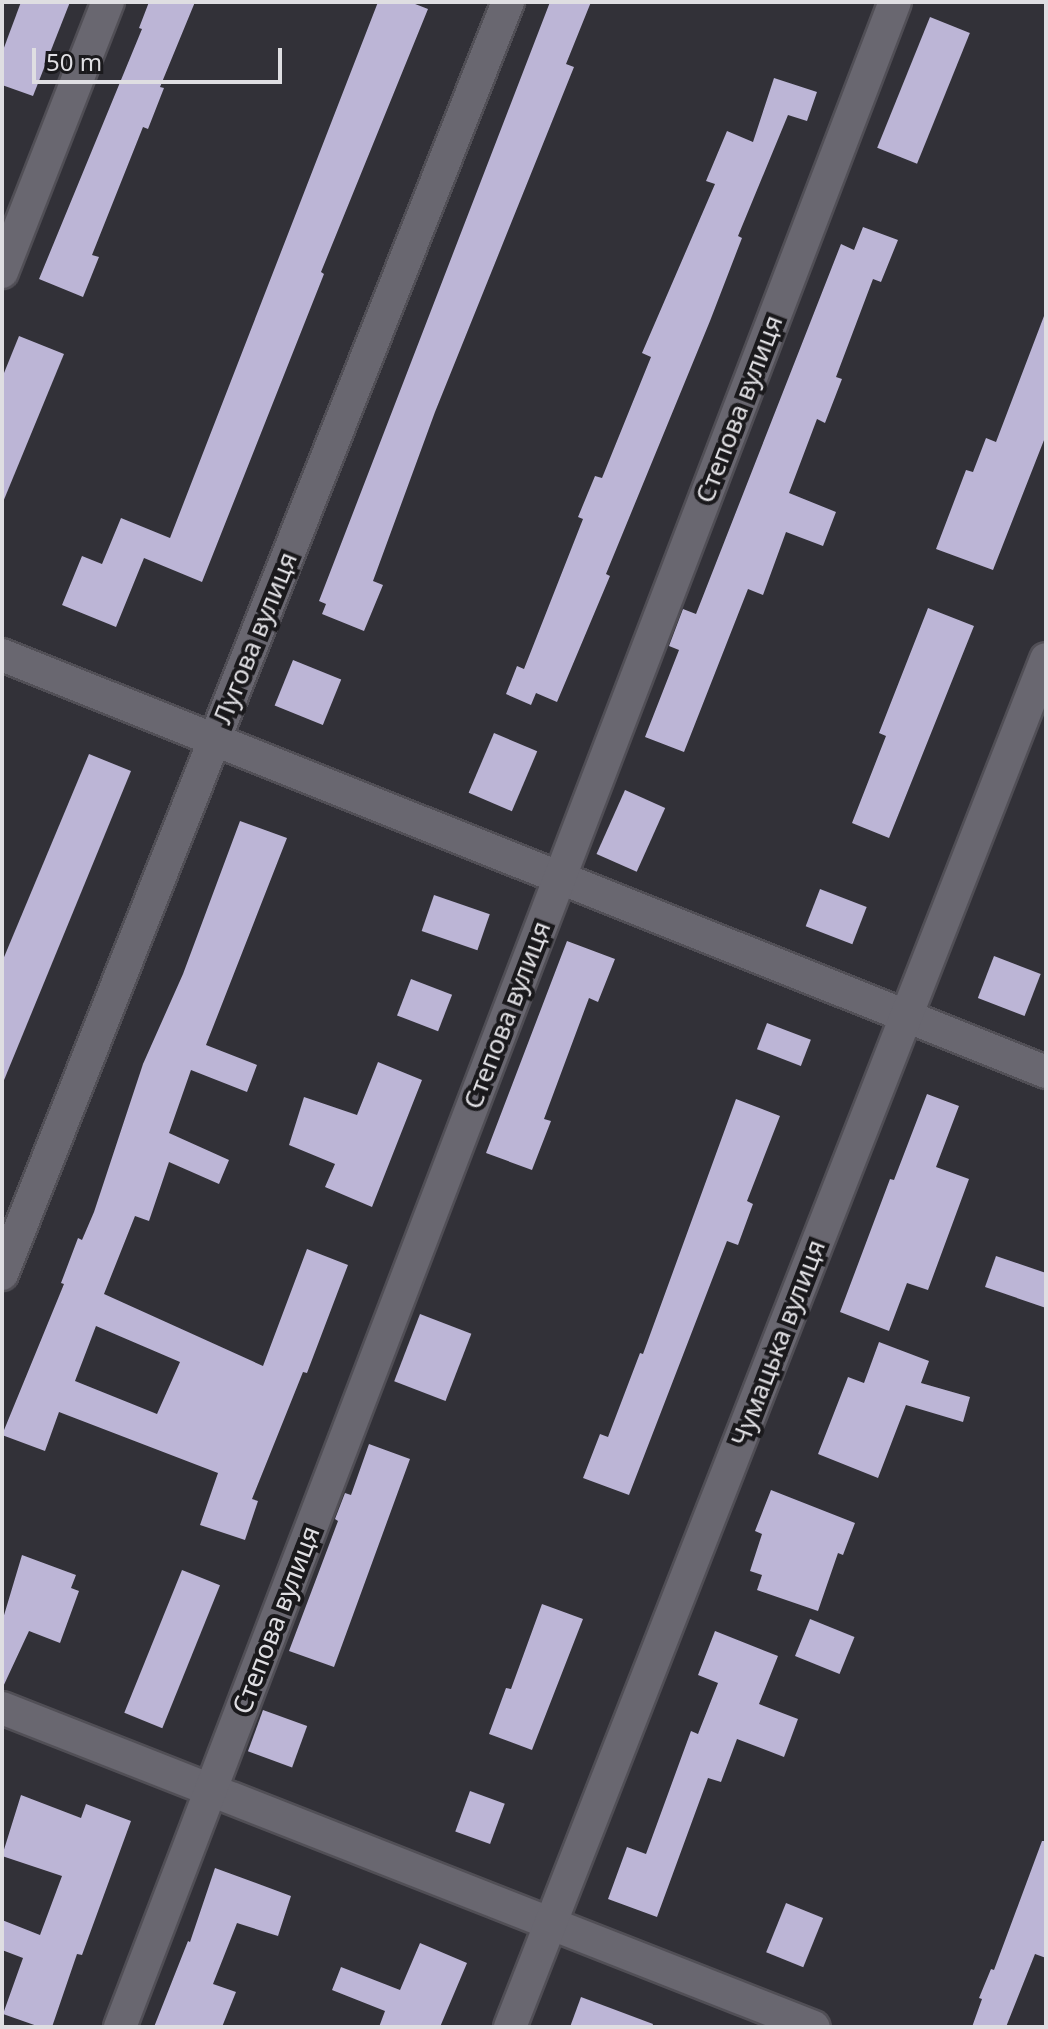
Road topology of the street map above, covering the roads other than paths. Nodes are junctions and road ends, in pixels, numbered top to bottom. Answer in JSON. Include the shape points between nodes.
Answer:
{"nodes":[{"id":1,"x":108,"y":2,"type":"edge"},
{"id":2,"x":508,"y":2,"type":"edge"},
{"id":3,"x":895,"y":2,"type":"edge"},
{"id":4,"x":2,"y":272,"type":"edge"},
{"id":5,"x":2,"y":655,"type":"edge"},
{"id":6,"x":1046,"y":659,"type":"edge"},
{"id":7,"x":215,"y":740,"type":"junction"},
{"id":8,"x":560,"y":878,"type":"junction"},
{"id":9,"x":906,"y":1016,"type":"junction"},
{"id":10,"x":1046,"y":1072,"type":"edge"},
{"id":11,"x":2,"y":1274,"type":"edge"},
{"id":12,"x":2,"y":1708,"type":"edge"},
{"id":13,"x":211,"y":1790,"type":"junction"},
{"id":14,"x":550,"y":1924,"type":"junction"},
{"id":15,"x":120,"y":2027,"type":"edge"},
{"id":16,"x":510,"y":2027,"type":"edge"},
{"id":17,"x":814,"y":2027,"type":"edge"}],
"edges":[{"from":1,"to":4,"type":"street"},
{"from":2,"to":7,"type":"street","name":"Лугова вулиця"},
{"from":3,"to":8,"type":"street","name":"Степова вулиця"},
{"from":5,"to":7,"type":"street"},
{"from":6,"to":9,"type":"street","name":"Чумацька вулиця"},
{"from":7,"to":8,"type":"street"},
{"from":7,"to":11,"type":"street","name":"Лугова вулиця"},
{"from":8,"to":9,"type":"street"},
{"from":8,"to":13,"type":"street","name":"Степова вулиця"},
{"from":9,"to":10,"type":"street"},
{"from":9,"to":14,"type":"street","name":"Чумацька вулиця"},
{"from":12,"to":13,"type":"street"},
{"from":13,"to":14,"type":"street"},
{"from":13,"to":15,"type":"street","name":"Степова вулиця"},
{"from":14,"to":16,"type":"street","name":"Чумацька вулиця"},
{"from":14,"to":17,"type":"street"}]}
